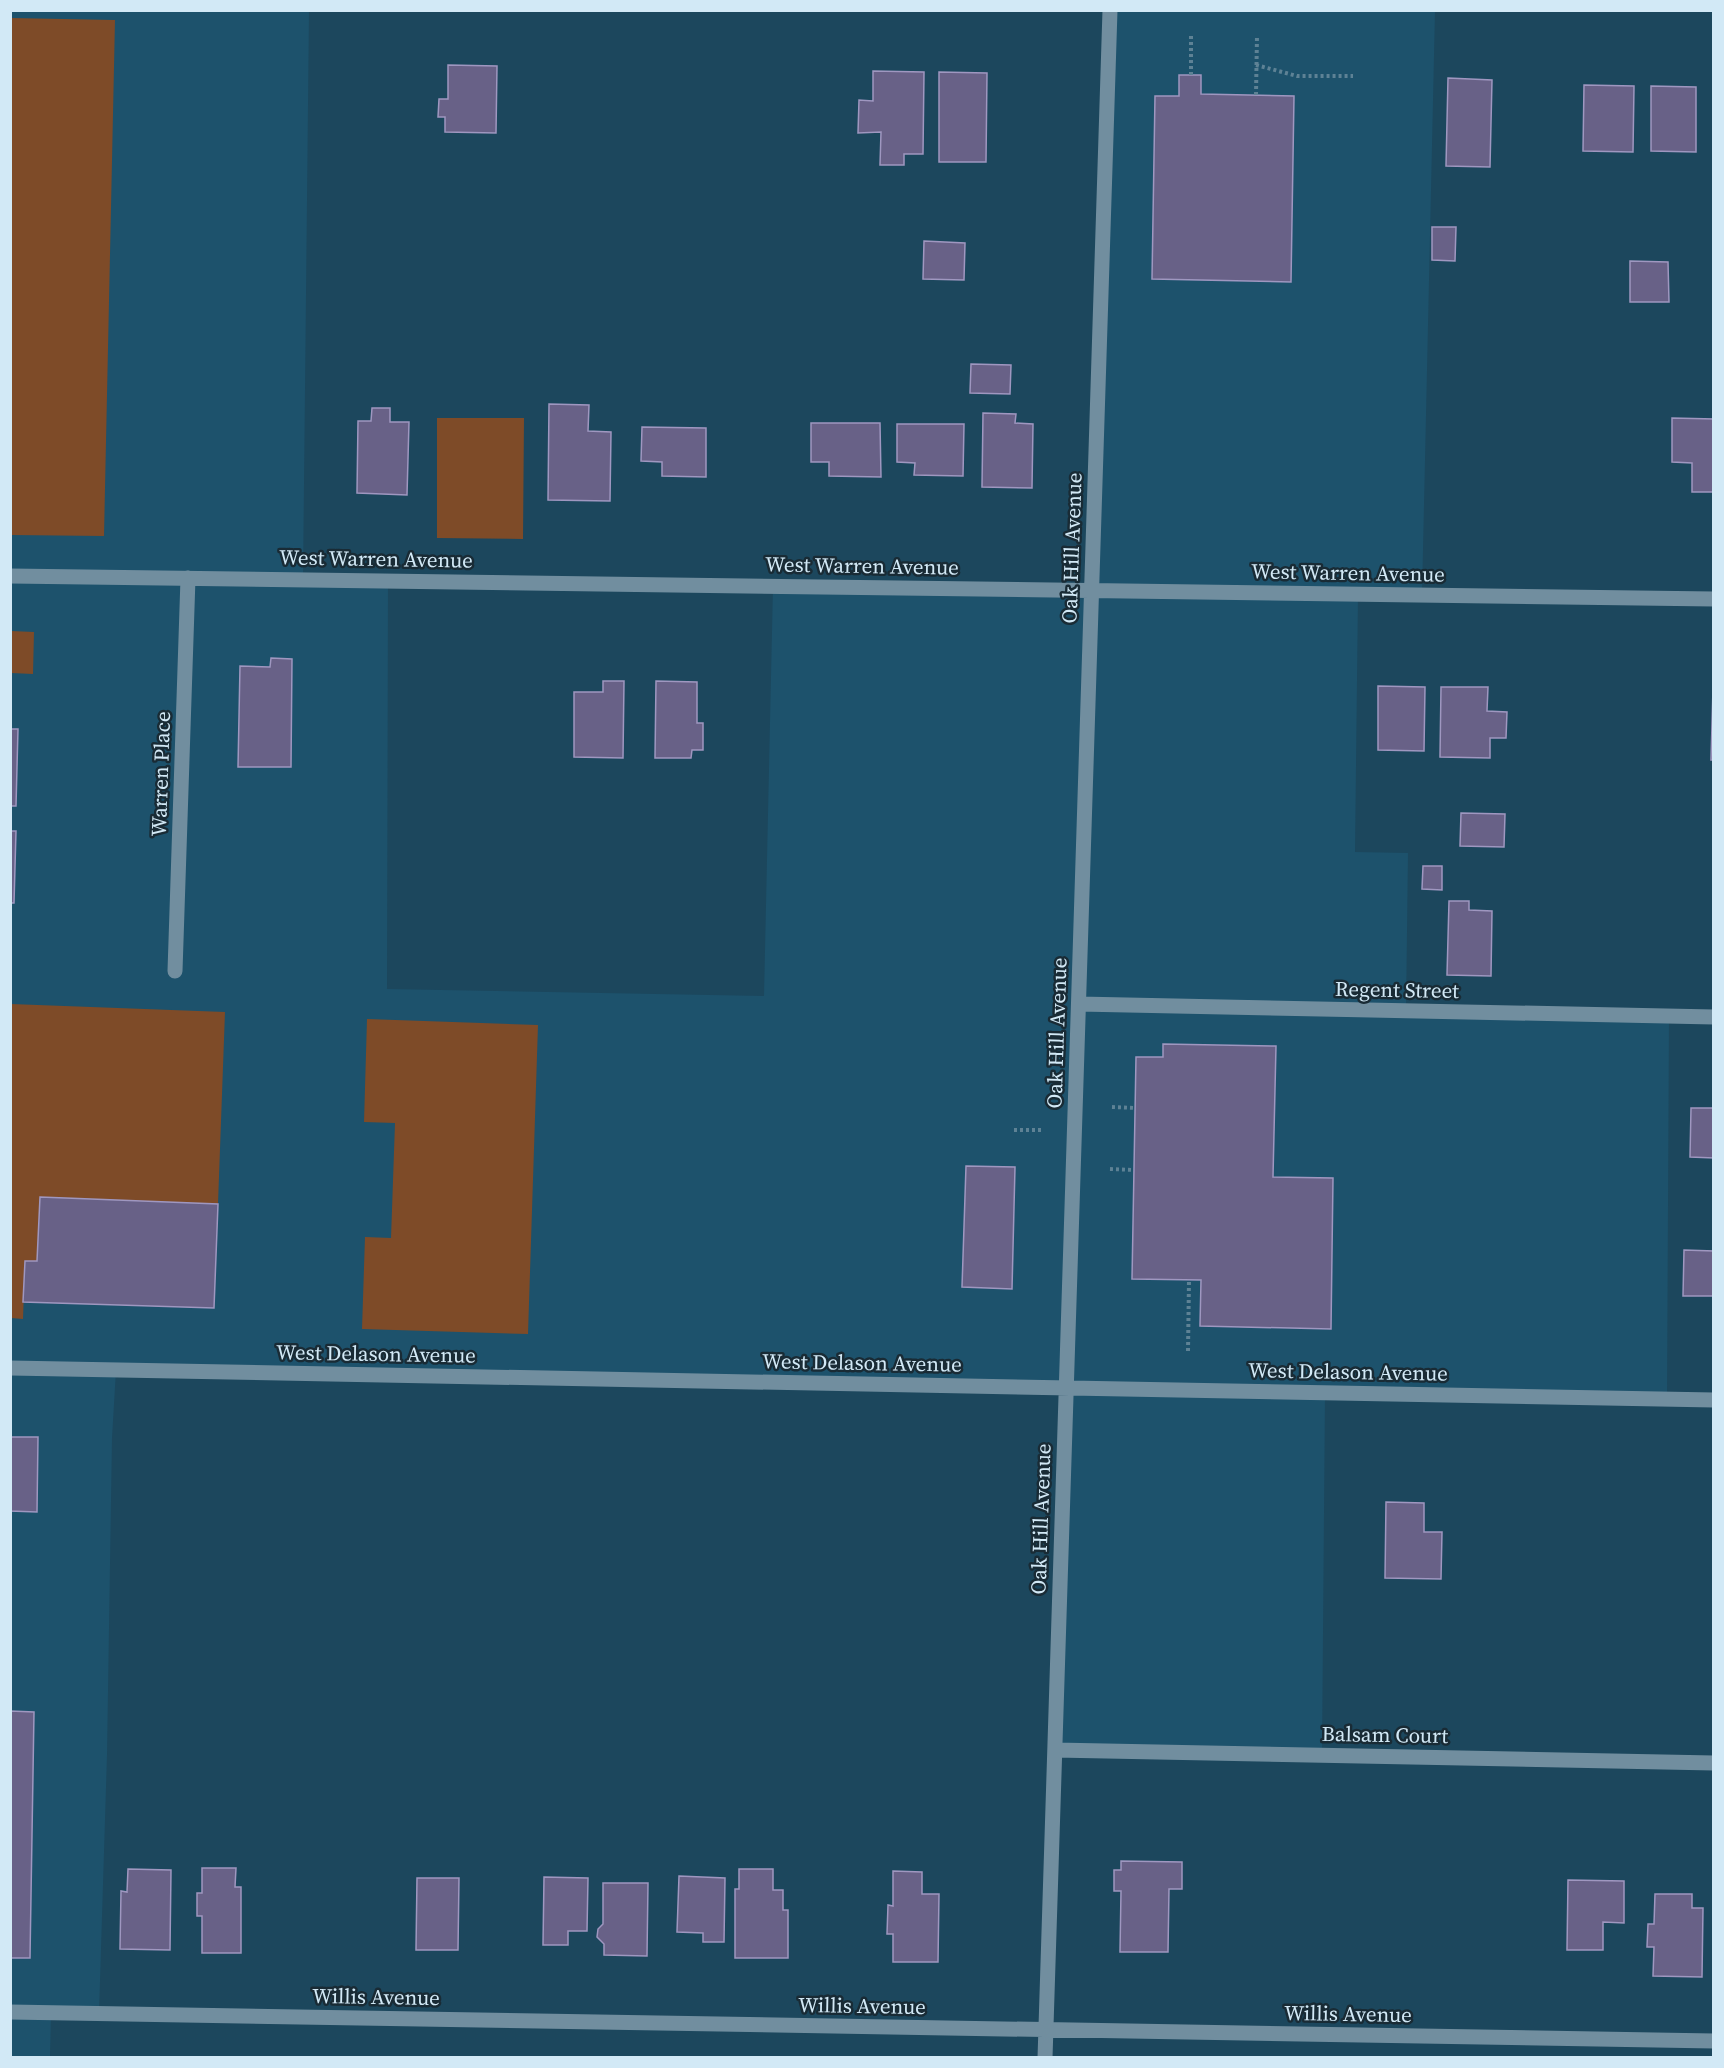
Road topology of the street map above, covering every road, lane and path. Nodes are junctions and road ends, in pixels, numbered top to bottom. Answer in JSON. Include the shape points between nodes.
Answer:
{"nodes":[{"id":1,"x":1110,"y":10,"type":"edge"},
{"id":2,"x":1191,"y":35,"type":"dead end"},
{"id":3,"x":1257,"y":36,"type":"dead end"},
{"id":4,"x":1256,"y":65,"type":"junction"},
{"id":5,"x":1191,"y":75,"type":"dead end"},
{"id":6,"x":1353,"y":76,"type":"dead end"},
{"id":7,"x":1256,"y":95,"type":"dead end"},
{"id":8,"x":10,"y":576,"type":"edge"},
{"id":9,"x":188,"y":578,"type":"junction"},
{"id":10,"x":1092,"y":591,"type":"junction"},
{"id":11,"x":1713,"y":598,"type":"edge"},
{"id":12,"x":175,"y":971,"type":"dead end"},
{"id":13,"x":1079,"y":1004,"type":"junction"},
{"id":14,"x":1713,"y":1017,"type":"edge"},
{"id":15,"x":1113,"y":1107,"type":"dead end"},
{"id":16,"x":1136,"y":1108,"type":"dead end"},
{"id":17,"x":1014,"y":1130,"type":"dead end"},
{"id":18,"x":1041,"y":1130,"type":"dead end"},
{"id":19,"x":1110,"y":1169,"type":"dead end"},
{"id":20,"x":1134,"y":1170,"type":"dead end"},
{"id":21,"x":1189,"y":1280,"type":"dead end"},
{"id":22,"x":1188,"y":1351,"type":"dead end"},
{"id":23,"x":10,"y":1368,"type":"edge"},
{"id":24,"x":1066,"y":1388,"type":"junction"},
{"id":25,"x":1713,"y":1400,"type":"edge"},
{"id":26,"x":1055,"y":1750,"type":"junction"},
{"id":27,"x":1713,"y":1763,"type":"edge"},
{"id":28,"x":10,"y":2012,"type":"edge"},
{"id":29,"x":1046,"y":2030,"type":"junction"},
{"id":30,"x":1713,"y":2041,"type":"edge"},
{"id":31,"x":1045,"y":2058,"type":"edge"}],
"edges":[{"from":1,"to":10,"type":"street","name":"Oak Hill Avenue"},
{"from":2,"to":5,"type":"path"},
{"from":3,"to":4,"type":"path"},
{"from":4,"to":6,"type":"path","via":[[1297,76]]},
{"from":4,"to":7,"type":"path"},
{"from":8,"to":9,"type":"street","name":"West Warren Avenue"},
{"from":9,"to":10,"type":"street","name":"West Warren Avenue"},
{"from":9,"to":12,"type":"street","name":"Warren Place"},
{"from":10,"to":11,"type":"street","name":"West Warren Avenue"},
{"from":10,"to":13,"type":"street","name":"Oak Hill Avenue"},
{"from":13,"to":14,"type":"street","name":"Regent Street"},
{"from":13,"to":24,"type":"street","name":"Oak Hill Avenue"},
{"from":15,"to":16,"type":"path"},
{"from":17,"to":18,"type":"path"},
{"from":19,"to":20,"type":"path"},
{"from":21,"to":22,"type":"path"},
{"from":23,"to":24,"type":"street","name":"West Delason Avenue"},
{"from":24,"to":25,"type":"street","name":"West Delason Avenue"},
{"from":24,"to":26,"type":"street","name":"Oak Hill Avenue"},
{"from":26,"to":27,"type":"street","name":"Balsam Court"},
{"from":26,"to":29,"type":"street","name":"Oak Hill Avenue"},
{"from":28,"to":29,"type":"street","name":"Willis Avenue"},
{"from":29,"to":30,"type":"street","name":"Willis Avenue"},
{"from":29,"to":31,"type":"street","name":"Oak Hill Avenue"}]}
